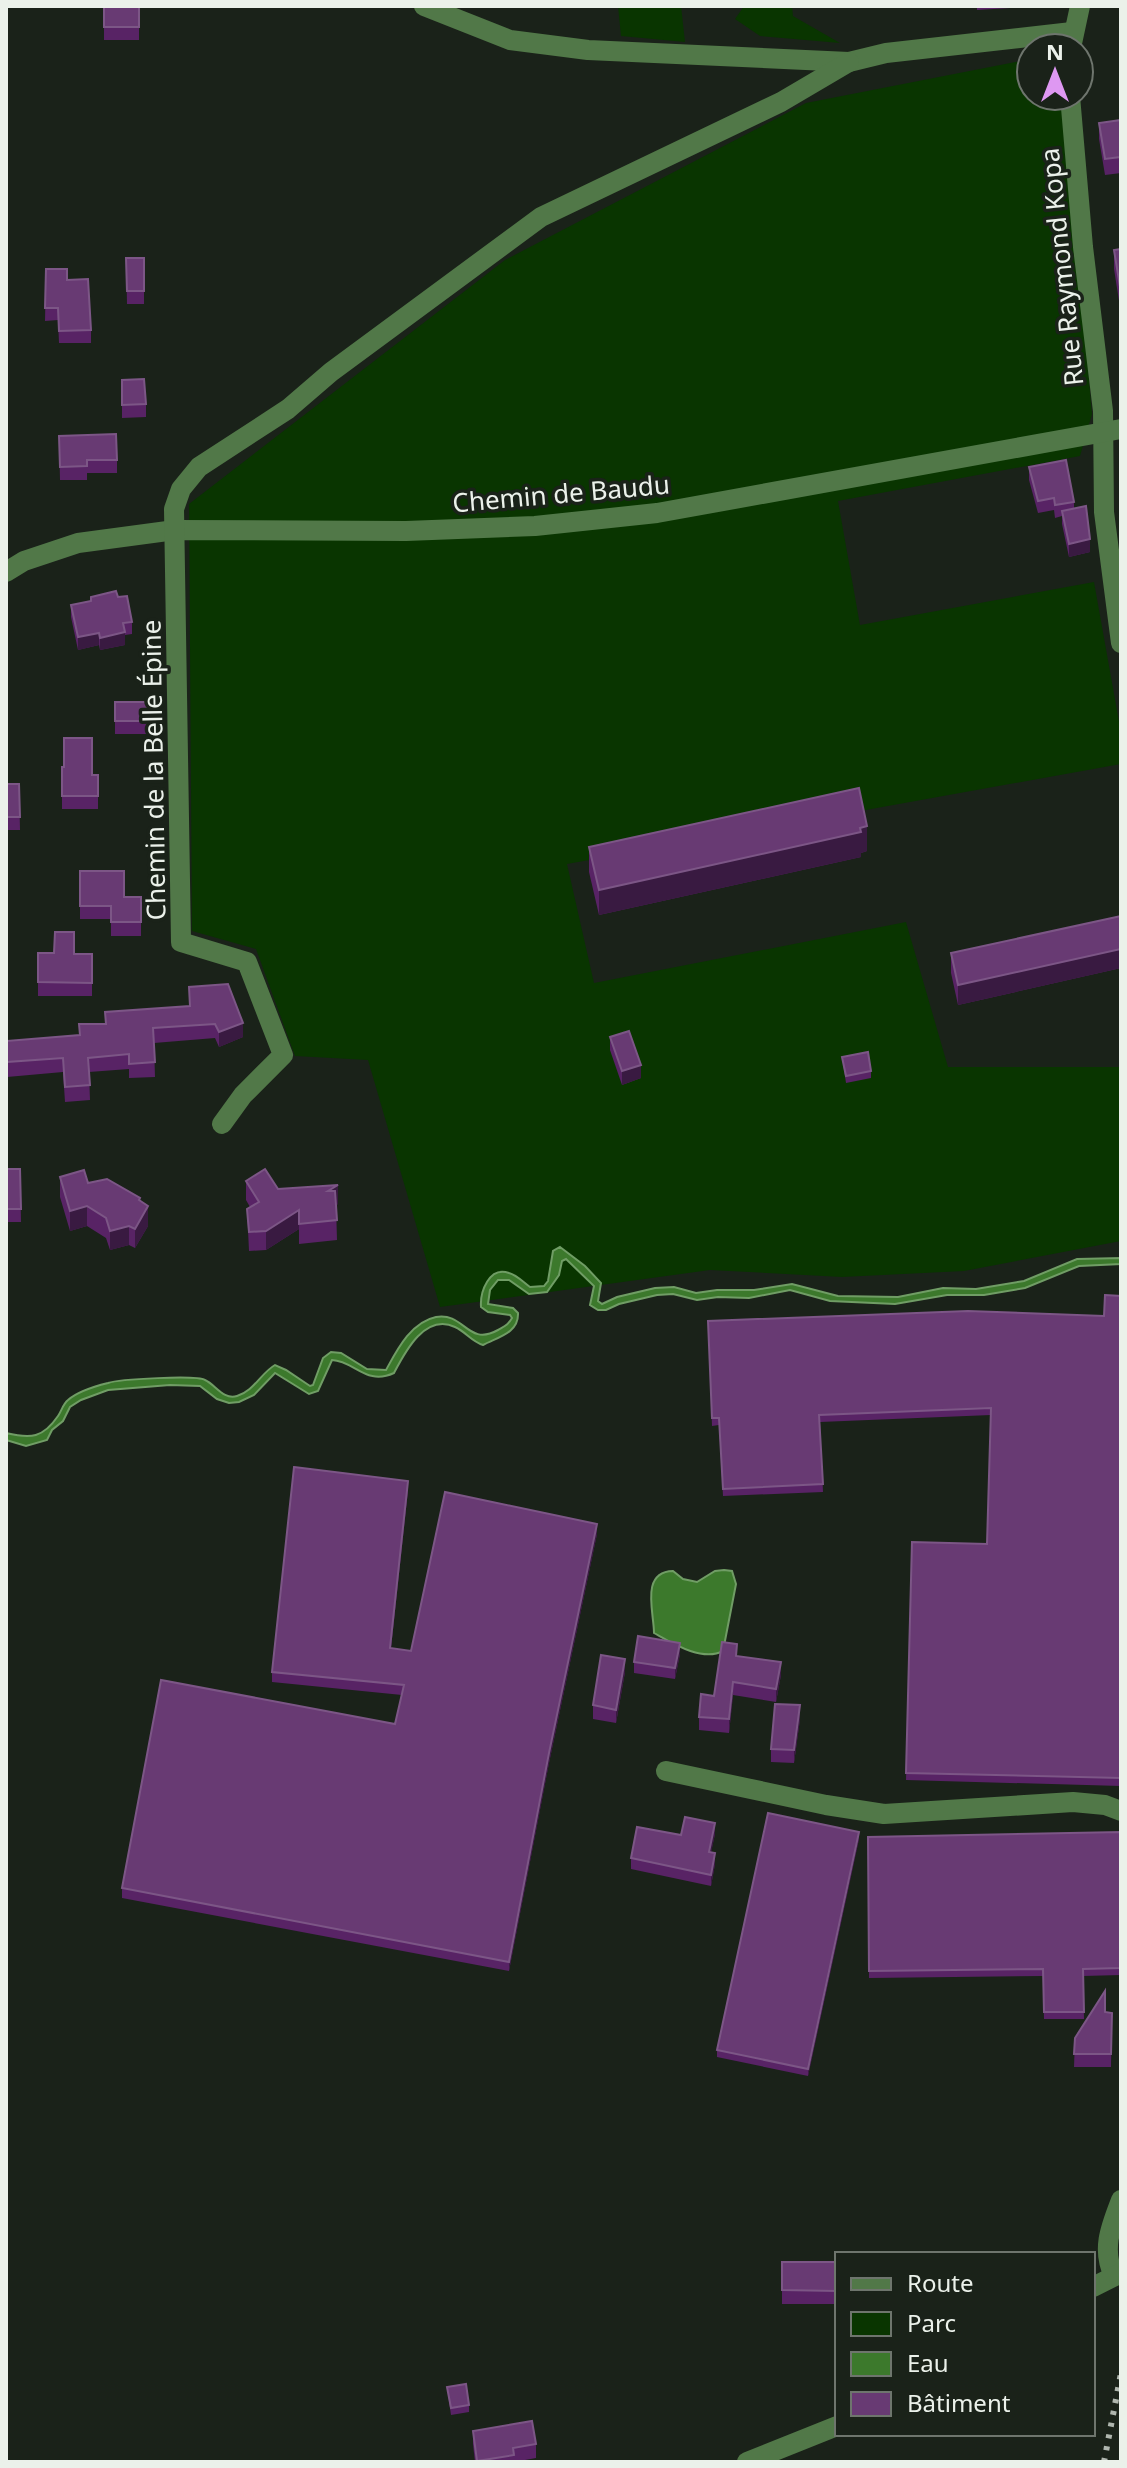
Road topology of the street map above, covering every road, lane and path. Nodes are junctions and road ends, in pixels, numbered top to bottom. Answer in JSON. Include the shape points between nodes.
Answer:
{"nodes":[{"id":1,"x":424,"y":6,"type":"edge"},
{"id":2,"x":1080,"y":6,"type":"edge"},
{"id":3,"x":1073,"y":32,"type":"edge"},
{"id":4,"x":1015,"y":44,"type":"edge"},
{"id":5,"x":849,"y":62,"type":"junction"},
{"id":6,"x":1071,"y":112,"type":"edge"},
{"id":7,"x":1113,"y":430,"type":"edge"},
{"id":8,"x":175,"y":530,"type":"junction"},
{"id":9,"x":6,"y":572,"type":"edge"},
{"id":10,"x":1121,"y":643,"type":"edge"},
{"id":11,"x":222,"y":1124,"type":"dead end"},
{"id":12,"x":666,"y":1771,"type":"dead end"},
{"id":13,"x":1121,"y":1811,"type":"edge"},
{"id":14,"x":1121,"y":2200,"type":"edge"},
{"id":15,"x":1117,"y":2274,"type":"edge"},
{"id":16,"x":1095,"y":2286,"type":"edge"},
{"id":17,"x":835,"y":2427,"type":"edge"},
{"id":18,"x":747,"y":2462,"type":"edge"}],
"edges":[{"from":1,"to":5,"type":"street","via":[[510,40],[588,50]]},
{"from":2,"to":3,"type":"street"},
{"from":4,"to":5,"type":"street","via":[[886,53]]},
{"from":5,"to":8,"type":"street","via":[[781,102],[541,217],[288,409],[199,467],[181,489],[174,509]]},
{"from":6,"to":7,"type":"street","name":"Rue Raymond Kopa"},
{"from":7,"to":8,"type":"street","name":"Chemin de Baudu","via":[[657,513],[551,525],[406,531]]},
{"from":7,"to":10,"type":"street","name":"Rue Raymond Kopa","via":[[1104,512]]},
{"from":8,"to":9,"type":"street","name":"Chemin de Baudu","via":[[78,543]]},
{"from":8,"to":11,"type":"street","name":"Chemin de la Belle Épine","via":[[181,942],[247,962],[283,1055]]},
{"from":12,"to":13,"type":"street","via":[[884,1814],[1073,1802]]},
{"from":14,"to":15,"type":"street","via":[[1106,2246],[1108,2264]]},
{"from":15,"to":16,"type":"street"},
{"from":17,"to":18,"type":"street"}]}
